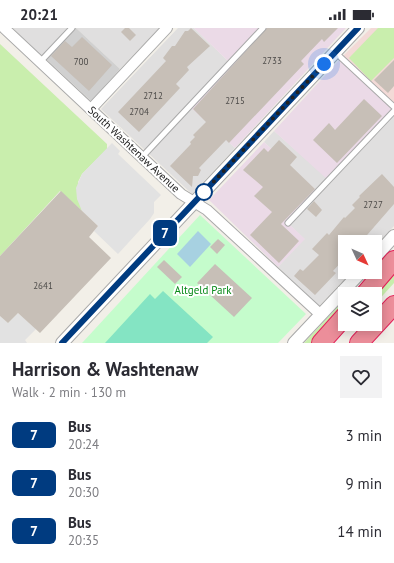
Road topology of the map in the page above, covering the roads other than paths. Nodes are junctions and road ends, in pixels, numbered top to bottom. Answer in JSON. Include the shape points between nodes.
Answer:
{"nodes":[{"id":1,"x":4,"y":28,"type":"edge"},
{"id":2,"x":72,"y":28,"type":"edge"},
{"id":3,"x":167,"y":28,"type":"edge"},
{"id":4,"x":263,"y":28,"type":"edge"},
{"id":5,"x":358,"y":28,"type":"edge"},
{"id":6,"x":335,"y":52,"type":"junction"},
{"id":7,"x":40,"y":62,"type":"junction"},
{"id":8,"x":394,"y":107,"type":"edge"},
{"id":9,"x":91,"y":109,"type":"junction"},
{"id":10,"x":394,"y":111,"type":"edge"},
{"id":11,"x":142,"y":157,"type":"junction"},
{"id":12,"x":195,"y":201,"type":"junction"},
{"id":13,"x":288,"y":223,"type":"dead end"},
{"id":14,"x":394,"y":236,"type":"edge"},
{"id":15,"x":382,"y":249,"type":"edge"},
{"id":16,"x":394,"y":260,"type":"edge"},
{"id":17,"x":353,"y":279,"type":"edge"},
{"id":18,"x":371,"y":287,"type":"edge"},
{"id":19,"x":394,"y":305,"type":"edge"},
{"id":20,"x":320,"y":315,"type":"junction"},
{"id":21,"x":338,"y":324,"type":"edge"},
{"id":22,"x":359,"y":342,"type":"edge"},
{"id":23,"x":62,"y":343,"type":"edge"},
{"id":24,"x":294,"y":343,"type":"edge"},
{"id":25,"x":321,"y":343,"type":"edge"}],
"edges":[{"from":1,"to":7,"type":"street","name":"South Washtenaw Avenue"},
{"from":2,"to":7,"type":"lane"},
{"from":3,"to":9,"type":"street"},
{"from":4,"to":11,"type":"lane"},
{"from":5,"to":6,"type":"street"},
{"from":6,"to":8,"type":"lane"},
{"from":6,"to":12,"type":"street"},
{"from":7,"to":9,"type":"street","name":"South Washtenaw Avenue"},
{"from":9,"to":11,"type":"street","name":"South Washtenaw Avenue"},
{"from":10,"to":13,"type":"lane"},
{"from":11,"to":12,"type":"street","name":"South Washtenaw Avenue","via":[[181,194]]},
{"from":12,"to":20,"type":"street","name":"South Washtenaw Avenue"},
{"from":12,"to":23,"type":"street"},
{"from":14,"to":15,"type":"street"},
{"from":16,"to":18,"type":"highway"},
{"from":17,"to":20,"type":"street"},
{"from":19,"to":22,"type":"highway"},
{"from":20,"to":24,"type":"street"},
{"from":21,"to":25,"type":"highway"}]}
